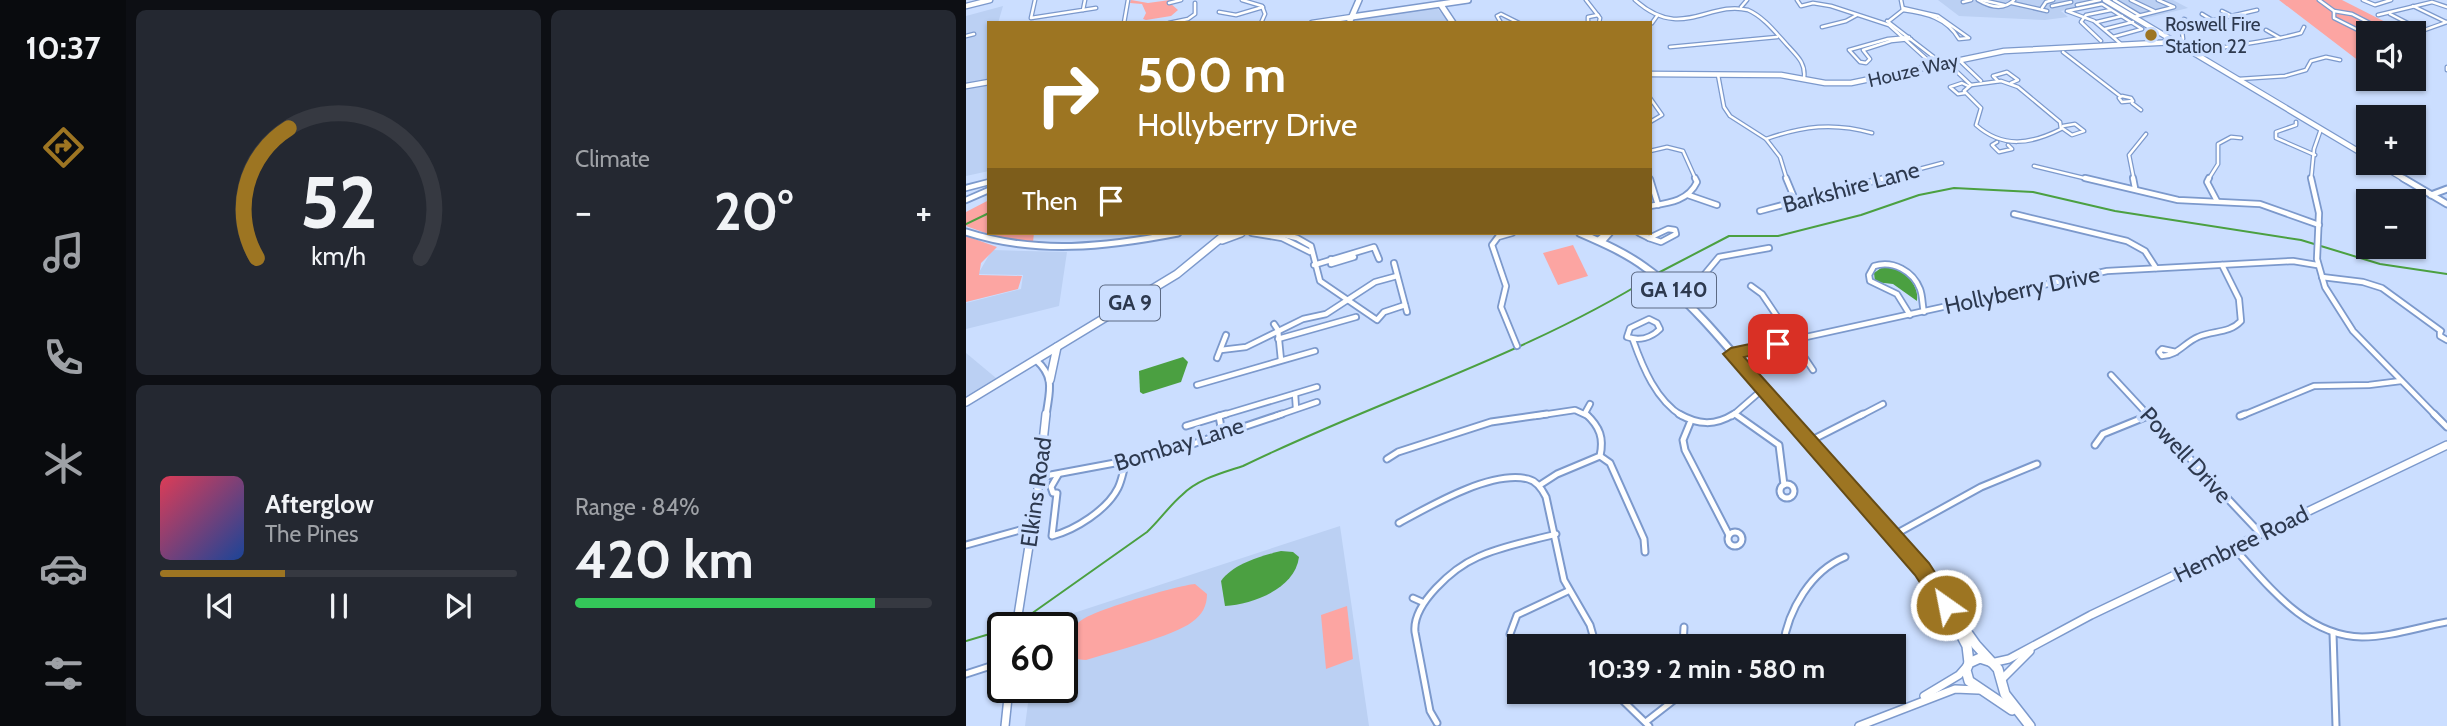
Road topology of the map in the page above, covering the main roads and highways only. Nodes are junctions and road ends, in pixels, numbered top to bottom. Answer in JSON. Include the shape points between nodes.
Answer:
{"nodes":[{"id":1,"x":1359,"y":0,"type":"edge"},
{"id":2,"x":1457,"y":0,"type":"edge"},
{"id":3,"x":1468,"y":0,"type":"edge"},
{"id":4,"x":1439,"y":2,"type":"edge"},
{"id":5,"x":1451,"y":4,"type":"junction"},
{"id":6,"x":1426,"y":7,"type":"junction"},
{"id":7,"x":1445,"y":11,"type":"junction"},
{"id":8,"x":1350,"y":18,"type":"edge"},
{"id":9,"x":1452,"y":21,"type":"edge"},
{"id":10,"x":1225,"y":235,"type":"edge"},
{"id":11,"x":1237,"y":235,"type":"edge"},
{"id":12,"x":1585,"y":235,"type":"edge"},
{"id":13,"x":1213,"y":246,"type":"junction"},
{"id":14,"x":1057,"y":347,"type":"junction"},
{"id":15,"x":1050,"y":380,"type":"road end"},
{"id":16,"x":966,"y":402,"type":"edge"},
{"id":17,"x":1946,"y":605,"type":"junction"},
{"id":18,"x":1991,"y":662,"type":"junction"},
{"id":19,"x":1968,"y":664,"type":"junction"},
{"id":20,"x":2000,"y":682,"type":"junction"},
{"id":21,"x":1981,"y":691,"type":"junction"},
{"id":22,"x":2028,"y":724,"type":"edge"}],
"edges":[{"from":1,"to":8,"type":"highway"},
{"from":2,"to":4,"type":"main road"},
{"from":3,"to":5,"type":"main road"},
{"from":4,"to":5,"type":"main road"},
{"from":4,"to":6,"type":"main road"},
{"from":4,"to":7,"type":"main road"},
{"from":5,"to":7,"type":"main road"},
{"from":6,"to":7,"type":"main road"},
{"from":6,"to":8,"type":"main road"},
{"from":7,"to":9,"type":"main road"},
{"from":10,"to":13,"type":"highway","number":"GA 9"},
{"from":11,"to":13,"type":"highway"},
{"from":12,"to":17,"type":"main road","number":"GA 140","via":[[1640,261],[1679,296],[1893,535]]},
{"from":13,"to":14,"type":"highway","number":"GA 9","via":[[1177,274]]},
{"from":14,"to":15,"type":"highway"},
{"from":14,"to":16,"type":"highway","number":"GA 9"},
{"from":17,"to":18,"type":"main road","number":"GA 140"},
{"from":17,"to":19,"type":"main road","number":"GA 140","via":[[1967,646]]},
{"from":18,"to":19,"type":"main road","via":[[1980,658]]},
{"from":18,"to":20,"type":"main road","number":"GA 140"},
{"from":19,"to":21,"type":"main road","number":"GA 140","via":[[1969,681]]},
{"from":20,"to":21,"type":"main road","via":[[1995,690]]},
{"from":20,"to":22,"type":"main road","number":"GA 140"},
{"from":21,"to":22,"type":"main road","number":"GA 140"}]}
